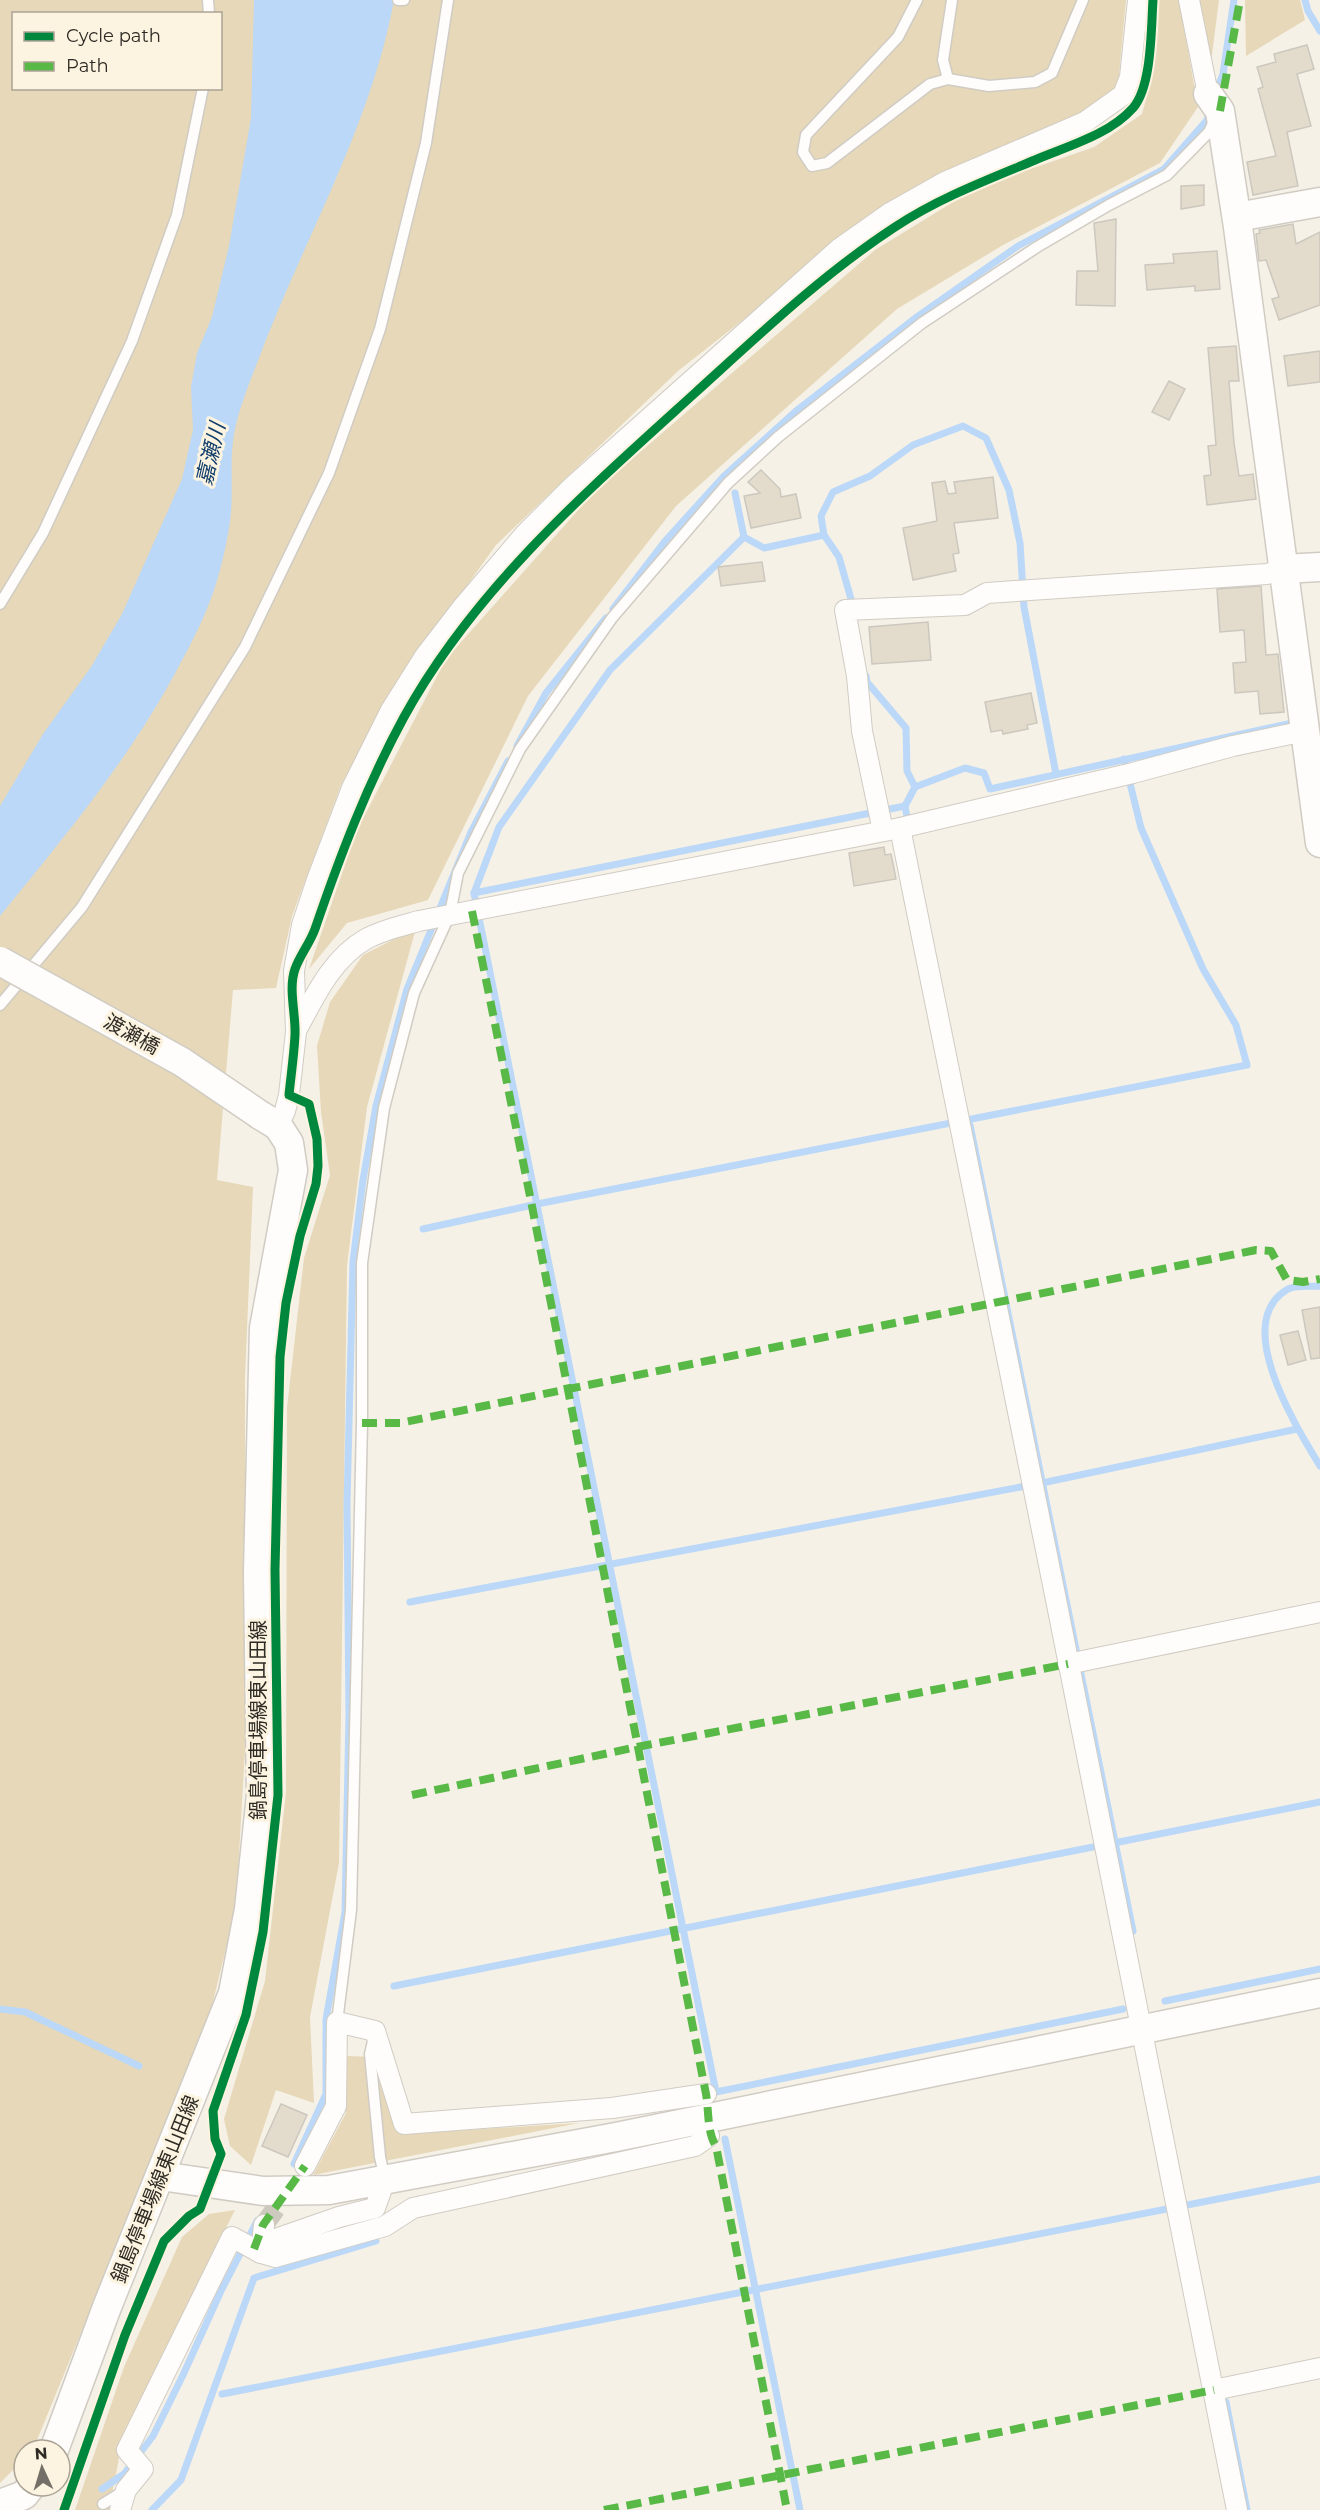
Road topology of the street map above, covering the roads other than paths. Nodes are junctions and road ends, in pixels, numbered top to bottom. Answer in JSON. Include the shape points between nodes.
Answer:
{"nodes":[{"id":1,"x":398,"y":0,"type":"edge"},
{"id":2,"x":404,"y":0,"type":"edge"},
{"id":3,"x":448,"y":0,"type":"edge"},
{"id":4,"x":917,"y":0,"type":"edge"},
{"id":5,"x":952,"y":0,"type":"edge"},
{"id":6,"x":1083,"y":0,"type":"edge"},
{"id":7,"x":1138,"y":0,"type":"edge"},
{"id":8,"x":1190,"y":0,"type":"edge"},
{"id":9,"x":948,"y":79,"type":"junction"},
{"id":10,"x":203,"y":90,"type":"edge"},
{"id":11,"x":1214,"y":102,"type":"junction"},
{"id":12,"x":1320,"y":202,"type":"edge"},
{"id":13,"x":1237,"y":217,"type":"junction"},
{"id":14,"x":1320,"y":567,"type":"edge"},
{"id":15,"x":1283,"y":569,"type":"junction"},
{"id":16,"x":0,"y":604,"type":"edge"},
{"id":17,"x":1304,"y":722,"type":"junction"},
{"id":18,"x":892,"y":821,"type":"junction"},
{"id":19,"x":1320,"y":843,"type":"edge"},
{"id":20,"x":450,"y":914,"type":"junction"},
{"id":21,"x":0,"y":961,"type":"edge"},
{"id":22,"x":0,"y":1005,"type":"edge"},
{"id":23,"x":296,"y":1032,"type":"junction"},
{"id":24,"x":269,"y":1120,"type":"junction"},
{"id":25,"x":1320,"y":1612,"type":"edge"},
{"id":26,"x":1076,"y":1662,"type":"junction"},
{"id":27,"x":1320,"y":1993,"type":"edge"},
{"id":28,"x":338,"y":2022,"type":"junction"},
{"id":29,"x":1143,"y":2028,"type":"junction"},
{"id":30,"x":375,"y":2031,"type":"junction"},
{"id":31,"x":706,"y":2094,"type":"dead end"},
{"id":32,"x":709,"y":2136,"type":"dead end"},
{"id":33,"x":305,"y":2166,"type":"tunnel mouth"},
{"id":34,"x":161,"y":2176,"type":"junction"},
{"id":35,"x":385,"y":2180,"type":"junction"},
{"id":36,"x":264,"y":2225,"type":"tunnel mouth"},
{"id":37,"x":257,"y":2251,"type":"junction"},
{"id":38,"x":1320,"y":2368,"type":"edge"},
{"id":39,"x":1223,"y":2389,"type":"junction"},
{"id":40,"x":58,"y":2438,"type":"edge"},
{"id":41,"x":112,"y":2507,"type":"edge"},
{"id":42,"x":1237,"y":2510,"type":"edge"}],
"edges":[{"from":1,"to":2,"type":"lane"},
{"from":3,"to":22,"type":"lane","via":[[426,143],[380,329],[329,473],[245,647],[82,907]]},
{"from":4,"to":9,"type":"lane","via":[[898,36],[806,135],[803,152],[812,166],[827,163],[930,84]]},
{"from":5,"to":9,"type":"lane","via":[[943,60]]},
{"from":6,"to":9,"type":"lane","via":[[1052,73],[1035,82],[989,86]]},
{"from":7,"to":23,"type":"street","via":[[1130,77],[1123,95],[1086,122],[945,182],[890,213],[839,249],[572,487],[525,534],[462,608],[391,710],[352,788],[302,926],[294,970]]},
{"from":8,"to":11,"type":"street"},
{"from":10,"to":16,"type":"lane","via":[[177,216],[132,341],[44,533]]},
{"from":11,"to":13,"type":"street"},
{"from":11,"to":20,"type":"lane","via":[[1209,132],[1167,175],[1037,247],[922,323],[778,437],[728,483],[612,618],[520,749],[458,873]]},
{"from":12,"to":13,"type":"street"},
{"from":13,"to":15,"type":"street"},
{"from":14,"to":15,"type":"street"},
{"from":15,"to":17,"type":"street"},
{"from":15,"to":18,"type":"street","via":[[1267,574],[987,593],[965,604],[852,609],[862,731]]},
{"from":17,"to":18,"type":"street","via":[[1127,775]]},
{"from":17,"to":19,"type":"street"},
{"from":18,"to":20,"type":"street"},
{"from":18,"to":26,"type":"street","via":[[1034,1485]]},
{"from":20,"to":23,"type":"street","via":[[366,939],[345,954],[320,986]]},
{"from":20,"to":28,"type":"lane","via":[[414,993],[384,1108],[362,1263],[351,1910]]},
{"from":21,"to":24,"type":"street","name":"渡瀬橋","bridge":true,"via":[[182,1062]]},
{"from":23,"to":24,"type":"street","via":[[285,1112]]},
{"from":24,"to":34,"type":"street","name":"鍋島停車場線東山田線","via":[[289,1143],[293,1170],[264,1329],[258,1572],[261,1795],[249,1909],[233,1993]]},
{"from":25,"to":26,"type":"street"},
{"from":26,"to":29,"type":"street","via":[[1105,1844]]},
{"from":27,"to":29,"type":"street"},
{"from":28,"to":30,"type":"street"},
{"from":28,"to":33,"type":"street","via":[[336,2106]]},
{"from":29,"to":35,"type":"street","via":[[616,2137]]},
{"from":29,"to":39,"type":"street","via":[[1178,2207]]},
{"from":30,"to":31,"type":"street","via":[[404,2124],[612,2108]]},
{"from":30,"to":35,"type":"lane","via":[[370,2054]]},
{"from":32,"to":37,"type":"street","via":[[695,2146],[413,2208],[385,2226],[275,2257]]},
{"from":34,"to":35,"type":"street","via":[[263,2191],[329,2190]]},
{"from":34,"to":40,"type":"street","name":"鍋島停車場線東山田線"},
{"from":35,"to":37,"type":"street","via":[[375,2208],[273,2240]]},
{"from":36,"to":37,"type":"street"},
{"from":37,"to":41,"type":"street","via":[[232,2237],[127,2450],[144,2469]]},
{"from":38,"to":39,"type":"street"},
{"from":39,"to":42,"type":"street"}]}
